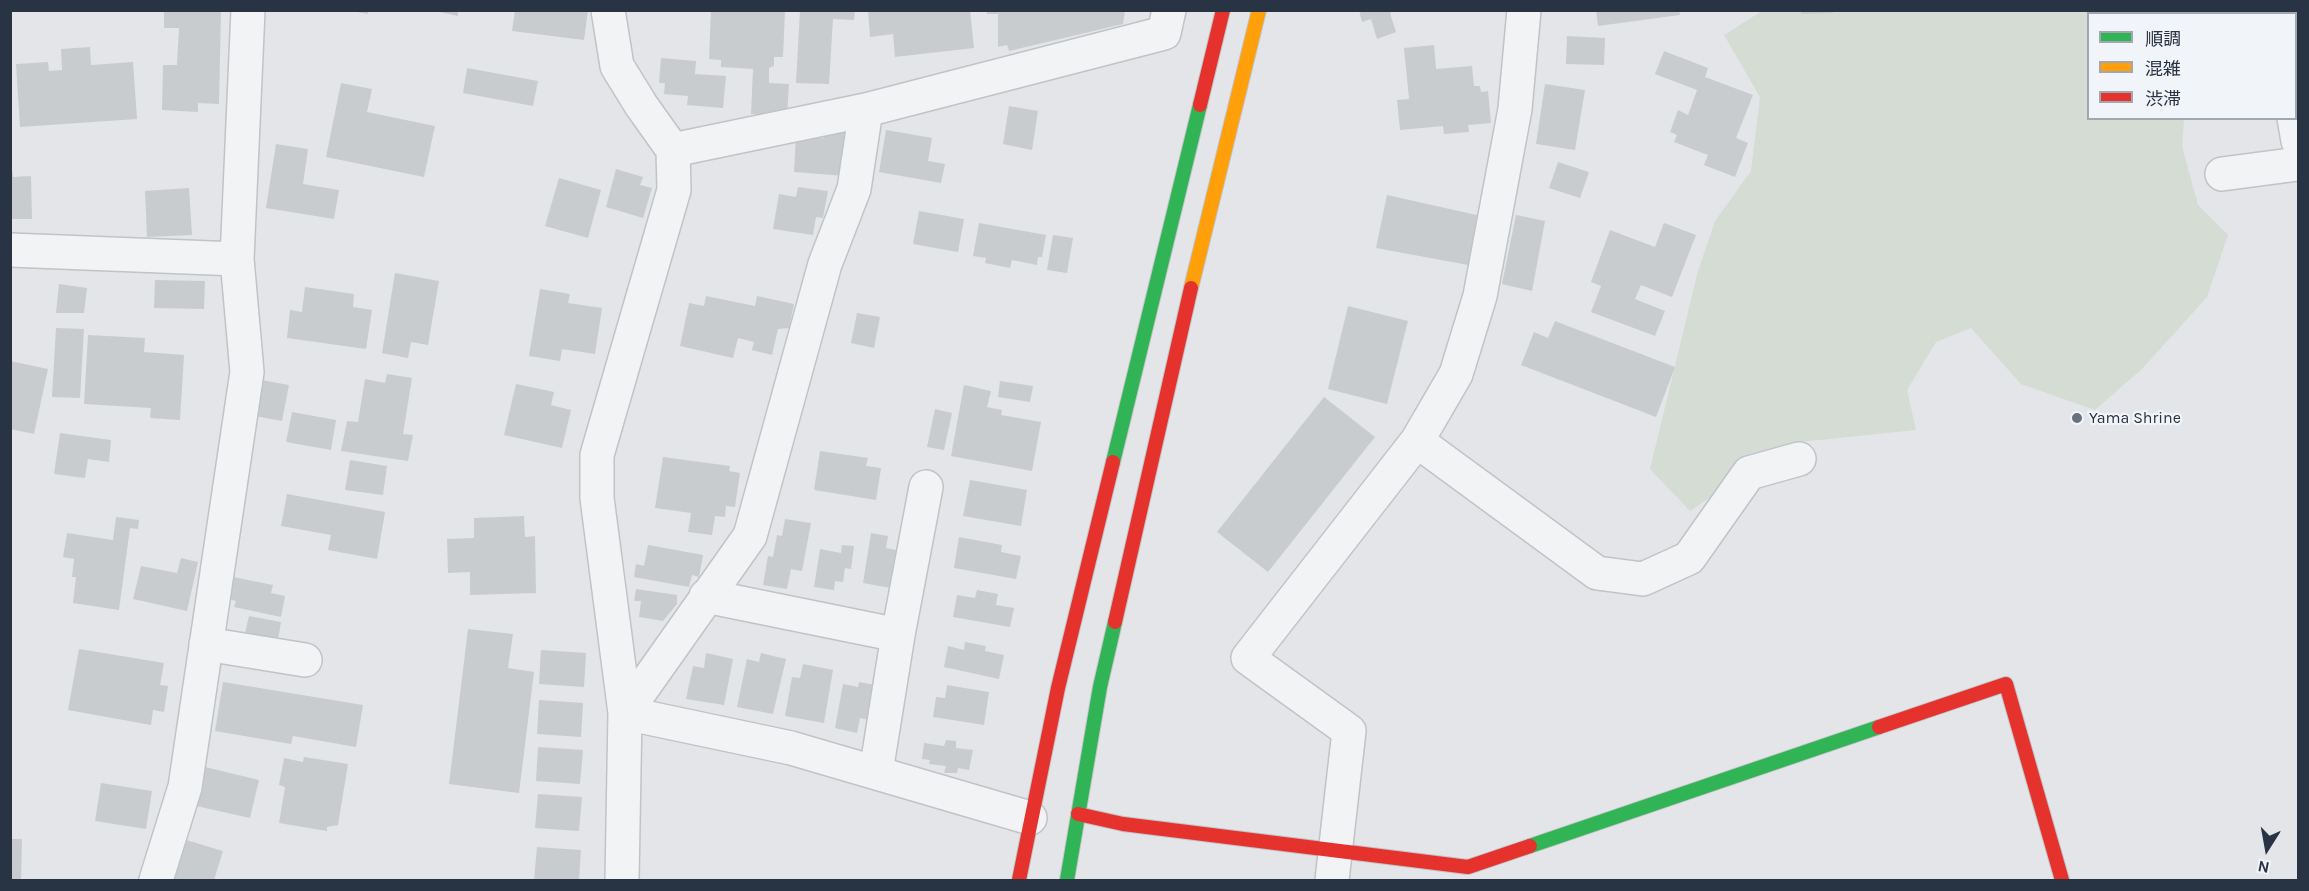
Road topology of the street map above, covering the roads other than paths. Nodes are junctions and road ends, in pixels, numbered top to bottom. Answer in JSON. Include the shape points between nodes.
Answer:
{"nodes":[{"id":1,"x":248,"y":10,"type":"edge"},
{"id":2,"x":608,"y":10,"type":"edge"},
{"id":3,"x":1168,"y":10,"type":"edge"},
{"id":4,"x":1223,"y":10,"type":"edge"},
{"id":5,"x":1259,"y":10,"type":"edge"},
{"id":6,"x":1524,"y":10,"type":"edge"},
{"id":7,"x":866,"y":110,"type":"junction"},
{"id":8,"x":2294,"y":120,"type":"edge"},
{"id":9,"x":2298,"y":141,"type":"edge"},
{"id":10,"x":673,"y":150,"type":"junction"},
{"id":11,"x":2298,"y":164,"type":"edge"},
{"id":12,"x":2222,"y":174,"type":"dead end"},
{"id":13,"x":10,"y":250,"type":"edge"},
{"id":14,"x":237,"y":259,"type":"junction"},
{"id":15,"x":1417,"y":441,"type":"junction"},
{"id":16,"x":1799,"y":459,"type":"dead end"},
{"id":17,"x":926,"y":487,"type":"dead end"},
{"id":18,"x":706,"y":596,"type":"junction"},
{"id":19,"x":898,"y":635,"type":"junction"},
{"id":20,"x":206,"y":644,"type":"junction"},
{"id":21,"x":305,"y":660,"type":"dead end"},
{"id":22,"x":625,"y":714,"type":"junction"},
{"id":23,"x":876,"y":772,"type":"junction"},
{"id":24,"x":1078,"y":814,"type":"junction"},
{"id":25,"x":1030,"y":818,"type":"junction"},
{"id":26,"x":1334,"y":866,"type":"edge"},
{"id":27,"x":156,"y":880,"type":"edge"},
{"id":28,"x":622,"y":880,"type":"edge"},
{"id":29,"x":1019,"y":880,"type":"edge"},
{"id":30,"x":1067,"y":880,"type":"edge"},
{"id":31,"x":2062,"y":880,"type":"edge"}],
"edges":[{"from":1,"to":14,"type":"street"},
{"from":2,"to":10,"type":"street","via":[[617,66]]},
{"from":3,"to":7,"type":"street","via":[[1164,33]]},
{"from":4,"to":25,"type":"street"},
{"from":5,"to":24,"type":"street","via":[[1100,687]]},
{"from":6,"to":15,"type":"street","via":[[1515,109],[1480,296],[1456,374]]},
{"from":7,"to":10,"type":"street"},
{"from":7,"to":18,"type":"street","via":[[854,189],[825,264],[750,536]]},
{"from":8,"to":9,"type":"street"},
{"from":10,"to":22,"type":"street","via":[[674,190],[597,455],[597,498]]},
{"from":11,"to":12,"type":"street"},
{"from":13,"to":14,"type":"street"},
{"from":14,"to":20,"type":"street","via":[[248,372]]},
{"from":15,"to":16,"type":"street","via":[[1597,573],[1643,579],[1689,558],[1749,472]]},
{"from":15,"to":26,"type":"street","via":[[1248,658],[1349,731]]},
{"from":17,"to":19,"type":"street"},
{"from":18,"to":19,"type":"street"},
{"from":18,"to":22,"type":"street"},
{"from":19,"to":23,"type":"street"},
{"from":20,"to":21,"type":"street"},
{"from":20,"to":27,"type":"street","via":[[185,787]]},
{"from":22,"to":23,"type":"street","via":[[791,748]]},
{"from":22,"to":28,"type":"street"},
{"from":23,"to":25,"type":"street"},
{"from":24,"to":26,"type":"street"},
{"from":24,"to":30,"type":"street"},
{"from":25,"to":29,"type":"street"},
{"from":26,"to":31,"type":"street","via":[[1468,867],[2006,684]]}]}
